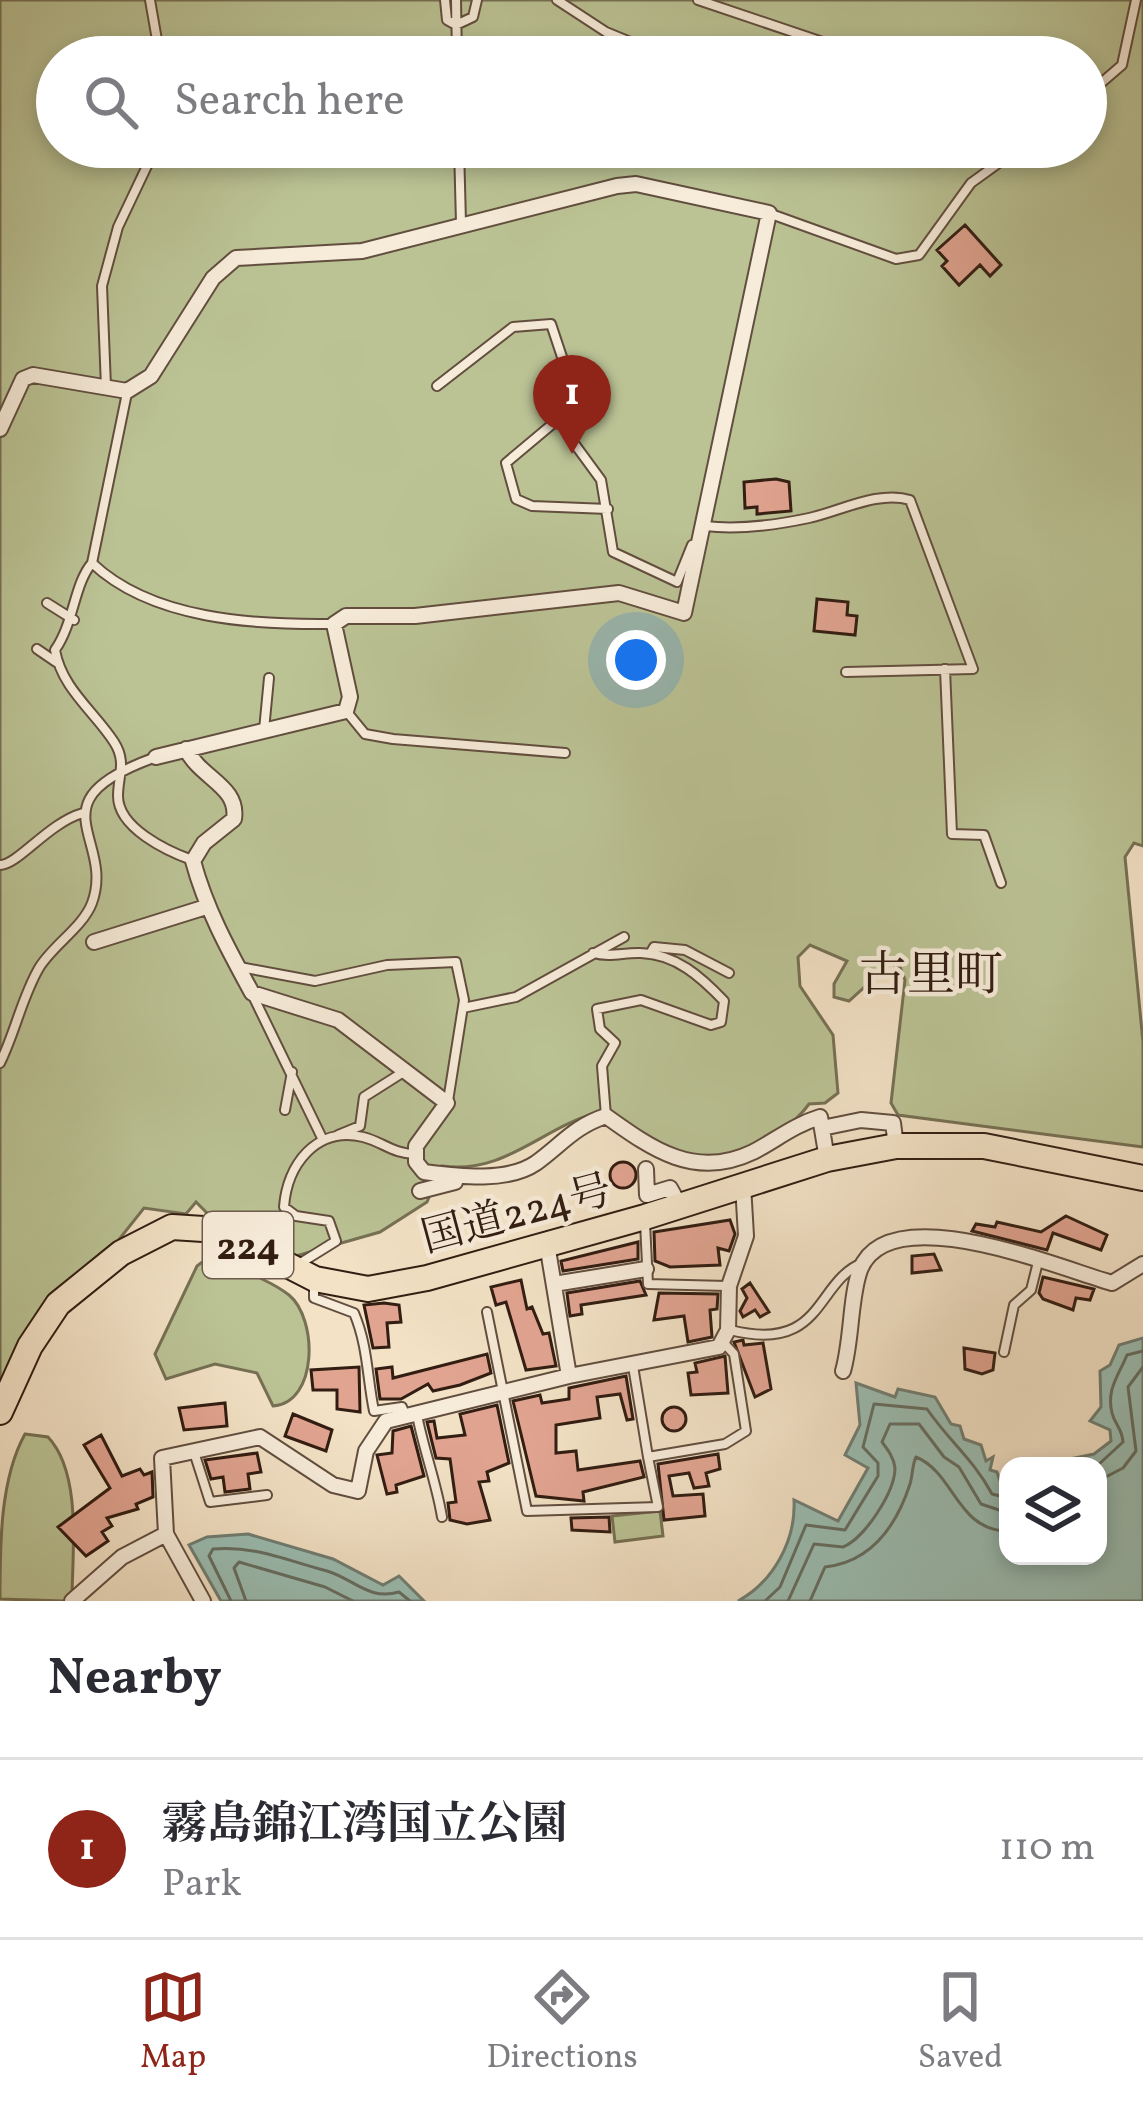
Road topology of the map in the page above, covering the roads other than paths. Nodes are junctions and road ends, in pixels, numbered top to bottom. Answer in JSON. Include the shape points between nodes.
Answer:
{"nodes":[{"id":1,"x":150,"y":0,"type":"edge"},
{"id":2,"x":445,"y":0,"type":"edge"},
{"id":3,"x":457,"y":0,"type":"edge"},
{"id":4,"x":477,"y":0,"type":"edge"},
{"id":5,"x":557,"y":0,"type":"edge"},
{"id":6,"x":698,"y":0,"type":"edge"},
{"id":7,"x":1136,"y":0,"type":"edge"},
{"id":8,"x":456,"y":25,"type":"junction"},
{"id":9,"x":156,"y":36,"type":"edge"},
{"id":10,"x":456,"y":36,"type":"edge"},
{"id":11,"x":616,"y":36,"type":"edge"},
{"id":12,"x":805,"y":36,"type":"edge"},
{"id":13,"x":1107,"y":77,"type":"edge"},
{"id":14,"x":146,"y":168,"type":"edge"},
{"id":15,"x":460,"y":168,"type":"edge"},
{"id":16,"x":992,"y":168,"type":"edge"},
{"id":17,"x":770,"y":213,"type":"junction"},
{"id":18,"x":461,"y":225,"type":"junction"},
{"id":19,"x":437,"y":386,"type":"dead end"},
{"id":20,"x":106,"y":388,"type":"junction"},
{"id":21,"x":127,"y":391,"type":"junction"},
{"id":22,"x":562,"y":416,"type":"junction"},
{"id":23,"x":0,"y":429,"type":"edge"},
{"id":24,"x":608,"y":509,"type":"junction"},
{"id":25,"x":704,"y":534,"type":"junction"},
{"id":26,"x":92,"y":563,"type":"junction"},
{"id":27,"x":47,"y":603,"type":"dead end"},
{"id":28,"x":74,"y":620,"type":"junction"},
{"id":29,"x":334,"y":624,"type":"junction"},
{"id":30,"x":37,"y":649,"type":"dead end"},
{"id":31,"x":57,"y":663,"type":"junction"},
{"id":32,"x":945,"y":669,"type":"junction"},
{"id":33,"x":846,"y":671,"type":"dead end"},
{"id":34,"x":269,"y":678,"type":"dead end"},
{"id":35,"x":346,"y":711,"type":"junction"},
{"id":36,"x":263,"y":732,"type":"junction"},
{"id":37,"x":187,"y":749,"type":"junction"},
{"id":38,"x":565,"y":753,"type":"dead end"},
{"id":39,"x":156,"y":757,"type":"joint"},
{"id":40,"x":122,"y":772,"type":"junction"},
{"id":41,"x":83,"y":813,"type":"junction"},
{"id":42,"x":194,"y":861,"type":"junction"},
{"id":43,"x":0,"y":865,"type":"edge"},
{"id":44,"x":1000,"y":883,"type":"dead end"},
{"id":45,"x":206,"y":907,"type":"junction"},
{"id":46,"x":624,"y":937,"type":"dead end"},
{"id":47,"x":94,"y":942,"type":"dead end"},
{"id":48,"x":593,"y":953,"type":"junction"},
{"id":49,"x":650,"y":954,"type":"junction"},
{"id":50,"x":238,"y":966,"type":"junction"},
{"id":51,"x":729,"y":973,"type":"dead end"},
{"id":52,"x":252,"y":993,"type":"junction"},
{"id":53,"x":463,"y":1008,"type":"junction"},
{"id":54,"x":0,"y":1063,"type":"edge"},
{"id":55,"x":292,"y":1070,"type":"junction"},
{"id":56,"x":405,"y":1071,"type":"junction"},
{"id":57,"x":447,"y":1103,"type":"junction"},
{"id":58,"x":285,"y":1110,"type":"dead end"},
{"id":59,"x":606,"y":1116,"type":"junction"},
{"id":60,"x":822,"y":1128,"type":"junction"},
{"id":61,"x":327,"y":1139,"type":"junction"},
{"id":62,"x":896,"y":1146,"type":"junction"},
{"id":63,"x":416,"y":1154,"type":"junction"},
{"id":64,"x":827,"y":1159,"type":"junction"},
{"id":65,"x":646,"y":1169,"type":"dead end"},
{"id":66,"x":456,"y":1176,"type":"junction"},
{"id":67,"x":1143,"y":1178,"type":"edge"},
{"id":68,"x":743,"y":1185,"type":"junction"},
{"id":69,"x":420,"y":1191,"type":"dead end"},
{"id":70,"x":680,"y":1206,"type":"junction"},
{"id":71,"x":645,"y":1217,"type":"junction"},
{"id":72,"x":547,"y":1244,"type":"junction"},
{"id":73,"x":866,"y":1261,"type":"junction"},
{"id":74,"x":1038,"y":1262,"type":"junction"},
{"id":75,"x":1143,"y":1264,"type":"edge"},
{"id":76,"x":646,"y":1268,"type":"junction"},
{"id":77,"x":304,"y":1274,"type":"junction"},
{"id":78,"x":554,"y":1284,"type":"junction"},
{"id":79,"x":729,"y":1286,"type":"junction"},
{"id":80,"x":487,"y":1312,"type":"dead end"},
{"id":81,"x":725,"y":1335,"type":"junction"},
{"id":82,"x":1004,"y":1352,"type":"dead end"},
{"id":83,"x":633,"y":1366,"type":"junction"},
{"id":84,"x":843,"y":1371,"type":"dead end"},
{"id":85,"x":569,"y":1376,"type":"junction"},
{"id":86,"x":507,"y":1392,"type":"junction"},
{"id":87,"x":0,"y":1412,"type":"edge"},
{"id":88,"x":411,"y":1415,"type":"junction"},
{"id":89,"x":193,"y":1448,"type":"junction"},
{"id":90,"x":648,"y":1457,"type":"junction"},
{"id":91,"x":267,"y":1495,"type":"dead end"},
{"id":92,"x":442,"y":1517,"type":"dead end"},
{"id":93,"x":166,"y":1534,"type":"junction"},
{"id":94,"x":72,"y":1601,"type":"edge"},
{"id":95,"x":203,"y":1601,"type":"edge"}],
"edges":[{"from":1,"to":9,"type":"lane"},
{"from":2,"to":8,"type":"lane","via":[[447,20]]},
{"from":3,"to":8,"type":"lane"},
{"from":4,"to":8,"type":"lane","via":[[473,17]]},
{"from":5,"to":11,"type":"lane"},
{"from":6,"to":12,"type":"lane"},
{"from":7,"to":13,"type":"lane","via":[[1122,64]]},
{"from":8,"to":10,"type":"lane"},
{"from":14,"to":20,"type":"lane","via":[[102,286]]},
{"from":15,"to":18,"type":"lane"},
{"from":16,"to":17,"type":"lane","via":[[971,183],[920,255],[896,259]]},
{"from":17,"to":18,"type":"street","via":[[636,184]]},
{"from":17,"to":25,"type":"street"},
{"from":18,"to":21,"type":"street","via":[[362,250],[236,258],[213,278],[151,376]]},
{"from":19,"to":22,"type":"lane","via":[[513,327],[543,321],[562,345]]},
{"from":20,"to":21,"type":"street"},
{"from":20,"to":23,"type":"street","via":[[22,379]]},
{"from":21,"to":26,"type":"lane"},
{"from":22,"to":24,"type":"lane","via":[[601,480]]},
{"from":22,"to":24,"type":"lane","via":[[506,463],[516,499]]},
{"from":24,"to":25,"type":"lane","via":[[618,557],[677,582]]},
{"from":25,"to":29,"type":"street","via":[[684,613],[619,593],[346,616]]},
{"from":25,"to":32,"type":"lane","via":[[884,498],[910,500],[973,669]]},
{"from":26,"to":28,"type":"lane"},
{"from":26,"to":29,"type":"lane","via":[[110,580],[200,614]]},
{"from":27,"to":28,"type":"lane"},
{"from":28,"to":31,"type":"lane","via":[[55,650]]},
{"from":29,"to":35,"type":"street"},
{"from":30,"to":31,"type":"lane"},
{"from":31,"to":40,"type":"lane","via":[[114,741]]},
{"from":32,"to":33,"type":"lane"},
{"from":32,"to":44,"type":"lane","via":[[952,834],[984,836]]},
{"from":34,"to":36,"type":"lane"},
{"from":35,"to":36,"type":"street"},
{"from":35,"to":38,"type":"lane","via":[[365,734]]},
{"from":36,"to":37,"type":"street"},
{"from":37,"to":39,"type":"street"},
{"from":37,"to":42,"type":"street","via":[[197,772],[233,794],[236,805],[234,819]]},
{"from":39,"to":40,"type":"lane"},
{"from":40,"to":41,"type":"lane","via":[[96,790]]},
{"from":40,"to":42,"type":"lane","via":[[118,803],[128,818],[152,842]]},
{"from":41,"to":43,"type":"lane","via":[[41,832],[20,859]]},
{"from":41,"to":54,"type":"lane","via":[[91,906],[35,975]]},
{"from":42,"to":45,"type":"street"},
{"from":45,"to":47,"type":"street"},
{"from":45,"to":50,"type":"street"},
{"from":46,"to":48,"type":"lane"},
{"from":48,"to":49,"type":"lane"},
{"from":48,"to":53,"type":"lane","via":[[517,997]]},
{"from":49,"to":51,"type":"lane","via":[[671,946]]},
{"from":49,"to":59,"type":"lane","via":[[677,960],[724,1001],[725,1012],[711,1024],[641,1000],[597,1010],[615,1043],[602,1066]]},
{"from":50,"to":52,"type":"street"},
{"from":50,"to":53,"type":"lane","via":[[315,981],[446,959],[460,968]]},
{"from":52,"to":55,"type":"lane"},
{"from":52,"to":56,"type":"street","via":[[338,1020]]},
{"from":53,"to":57,"type":"lane"},
{"from":55,"to":58,"type":"lane"},
{"from":55,"to":61,"type":"lane"},
{"from":56,"to":57,"type":"street"},
{"from":56,"to":61,"type":"lane","via":[[364,1096],[360,1126]]},
{"from":57,"to":63,"type":"street"},
{"from":59,"to":60,"type":"street","via":[[660,1154],[704,1165],[751,1153],[803,1122],[820,1117]]},
{"from":59,"to":66,"type":"street","via":[[578,1124],[522,1172]]},
{"from":60,"to":62,"type":"street","via":[[893,1123]]},
{"from":60,"to":64,"type":"street"},
{"from":61,"to":63,"type":"lane","via":[[358,1136],[391,1153]]},
{"from":61,"to":77,"type":"lane","via":[[293,1167],[284,1207],[328,1221],[336,1241]]},
{"from":62,"to":64,"type":"highway","name":"国道224号","number":"224"},
{"from":62,"to":67,"type":"highway","name":"国道224号","number":"224","via":[[984,1146]]},
{"from":63,"to":66,"type":"street","via":[[424,1172]]},
{"from":64,"to":68,"type":"highway","name":"国道224号","number":"224"},
{"from":65,"to":70,"type":"street","via":[[647,1195],[670,1188]]},
{"from":66,"to":69,"type":"street"},
{"from":68,"to":70,"type":"highway","name":"国道224号","number":"224"},
{"from":68,"to":79,"type":"street","via":[[746,1237]]},
{"from":70,"to":71,"type":"highway","name":"国道224号","number":"224"},
{"from":71,"to":72,"type":"highway","name":"国道224号","number":"224"},
{"from":71,"to":76,"type":"lane"},
{"from":72,"to":77,"type":"highway","name":"国道224号","number":"224","via":[[397,1285],[368,1288]]},
{"from":72,"to":78,"type":"street"},
{"from":73,"to":74,"type":"street","via":[[879,1245],[909,1236],[950,1237]]},
{"from":73,"to":81,"type":"lane","via":[[792,1329]]},
{"from":73,"to":84,"type":"street"},
{"from":74,"to":75,"type":"street","via":[[1112,1283]]},
{"from":74,"to":82,"type":"lane","via":[[1031,1290],[1014,1305]]},
{"from":76,"to":78,"type":"street"},
{"from":76,"to":79,"type":"lane","via":[[648,1284]]},
{"from":77,"to":87,"type":"highway","name":"国道224号","number":"224","via":[[207,1227],[151,1234],[58,1304]]},
{"from":77,"to":88,"type":"lane","via":[[314,1298],[358,1320],[374,1411],[402,1407]]},
{"from":78,"to":85,"type":"street"},
{"from":79,"to":81,"type":"street"},
{"from":80,"to":86,"type":"lane"},
{"from":81,"to":83,"type":"street","via":[[685,1358]]},
{"from":81,"to":90,"type":"lane","via":[[743,1437]]},
{"from":83,"to":85,"type":"street"},
{"from":83,"to":90,"type":"lane"},
{"from":85,"to":86,"type":"street"},
{"from":86,"to":88,"type":"street"},
{"from":86,"to":90,"type":"lane","via":[[527,1511],[658,1507]]},
{"from":88,"to":89,"type":"street","via":[[377,1429],[358,1491],[333,1485],[260,1437]]},
{"from":88,"to":92,"type":"lane","via":[[434,1467]]},
{"from":89,"to":91,"type":"lane","via":[[210,1502]]},
{"from":89,"to":93,"type":"street","via":[[162,1458]]},
{"from":93,"to":94,"type":"street"},
{"from":93,"to":95,"type":"street"}]}
